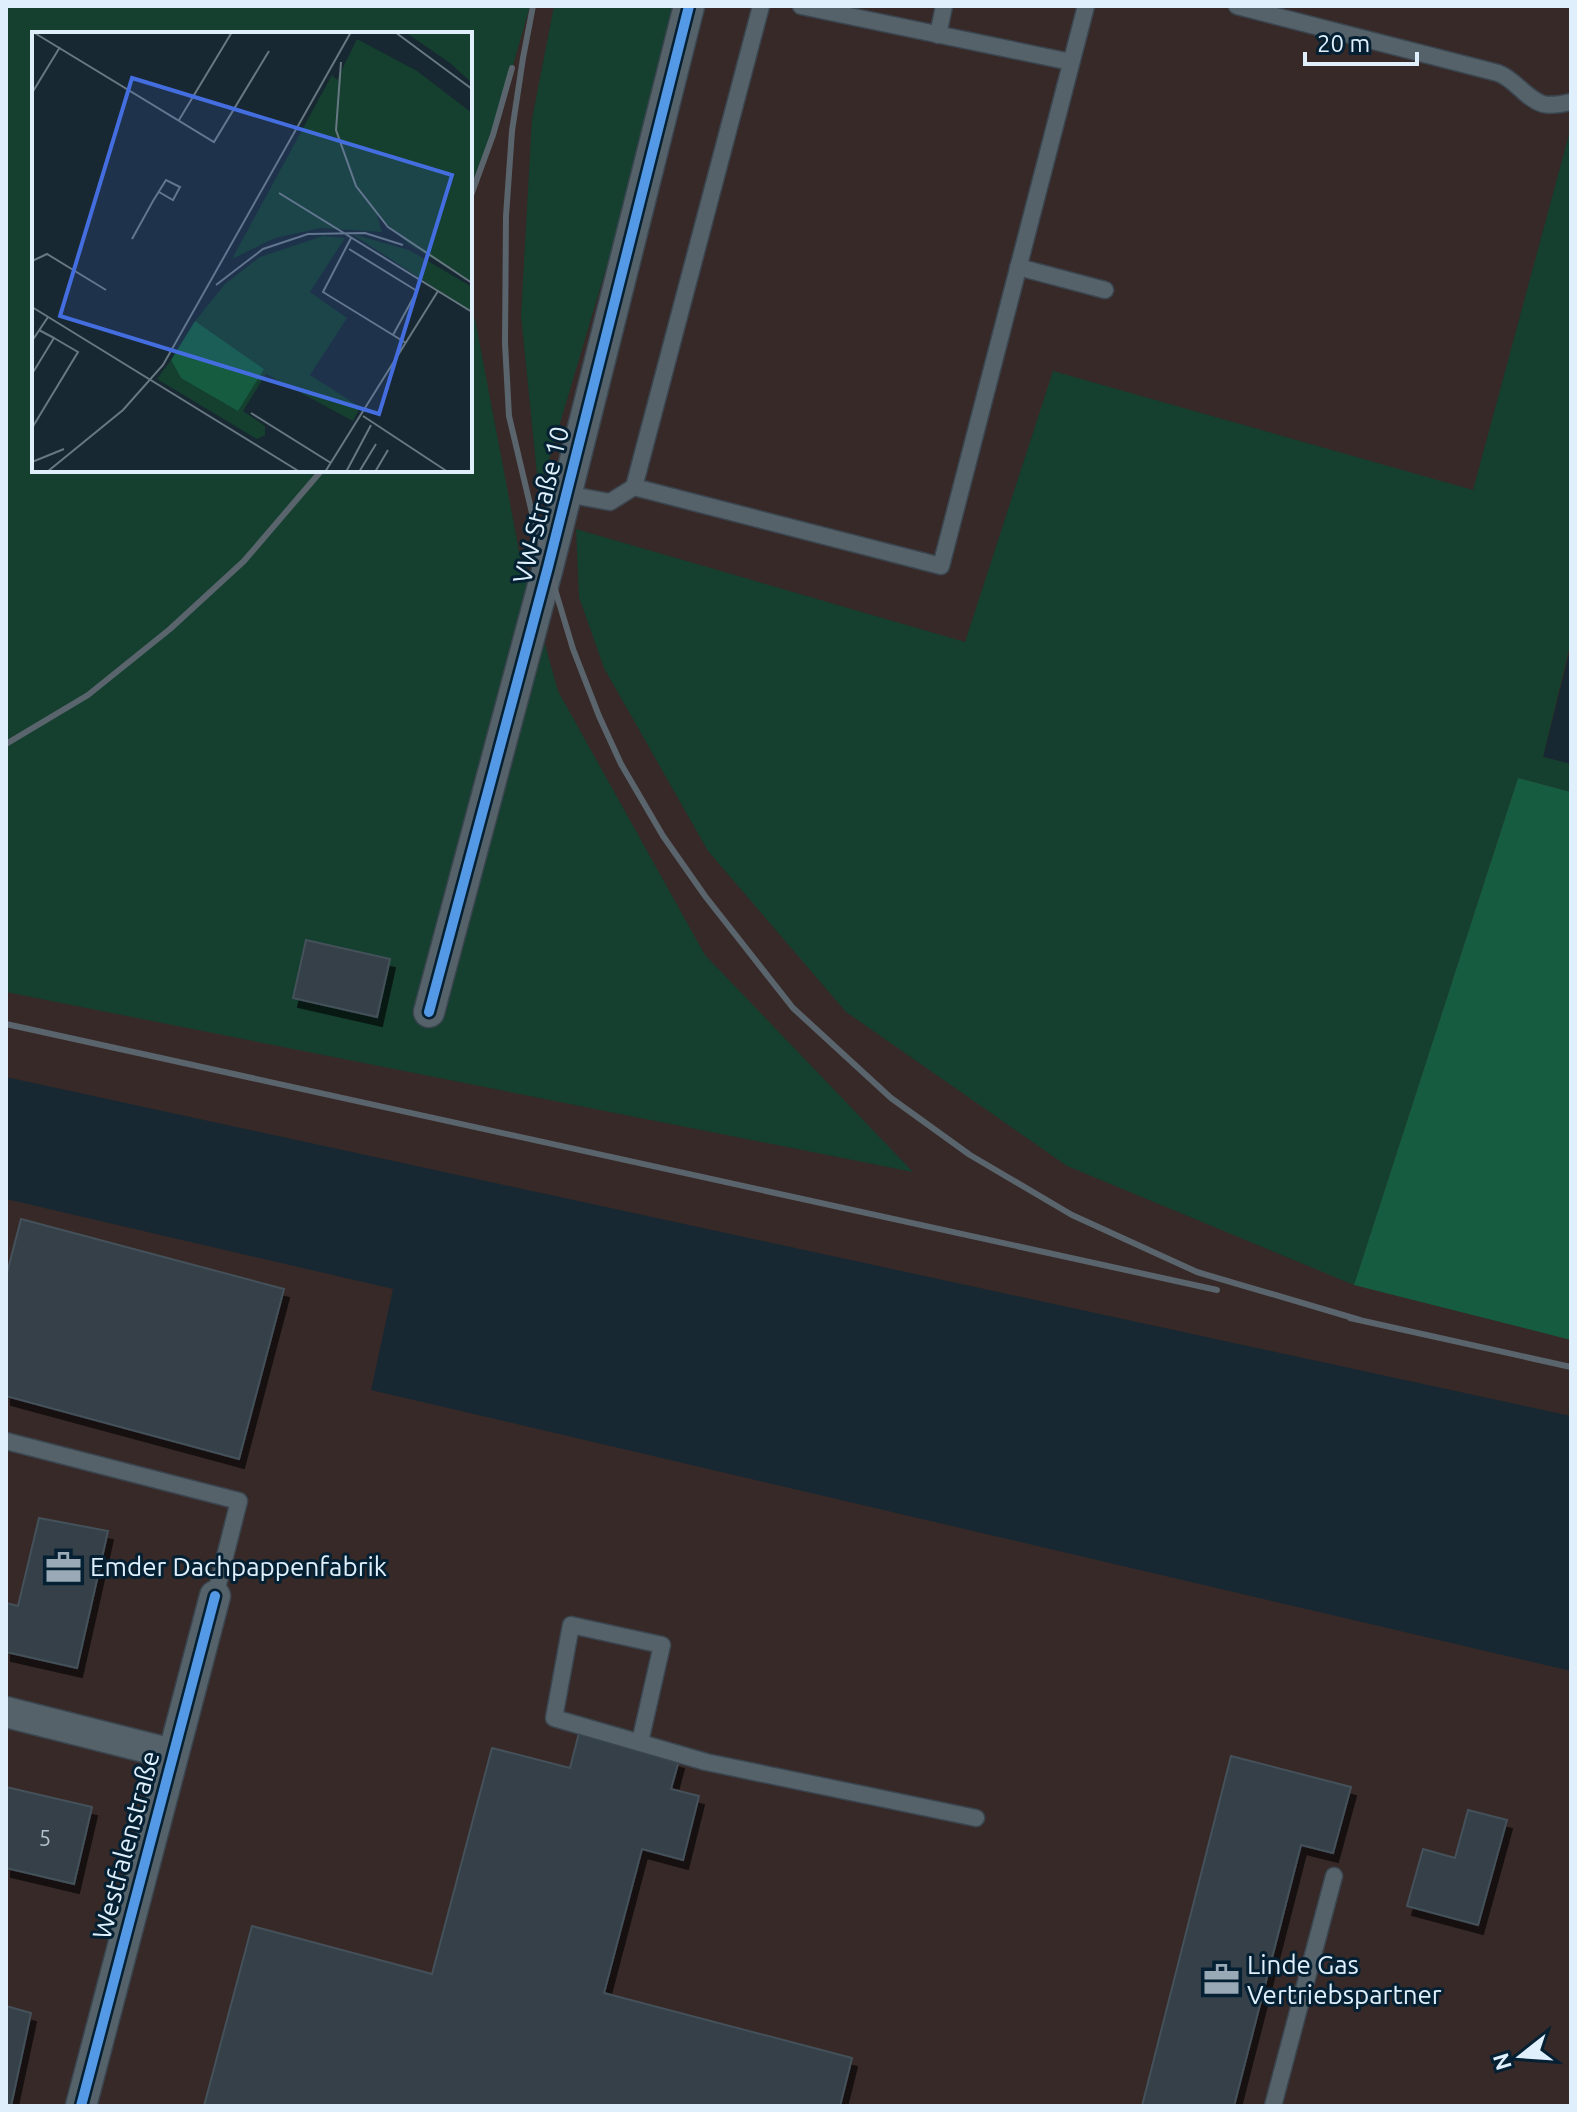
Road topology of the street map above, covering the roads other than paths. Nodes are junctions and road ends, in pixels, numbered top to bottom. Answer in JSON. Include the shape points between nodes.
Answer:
{"nodes":[{"id":1,"x":689,"y":6,"type":"edge"},
{"id":2,"x":761,"y":6,"type":"edge"},
{"id":3,"x":801,"y":6,"type":"edge"},
{"id":4,"x":944,"y":6,"type":"edge"},
{"id":5,"x":1086,"y":6,"type":"edge"},
{"id":6,"x":1237,"y":6,"type":"edge"},
{"id":7,"x":938,"y":35,"type":"junction"},
{"id":8,"x":1071,"y":62,"type":"junction"},
{"id":9,"x":1571,"y":102,"type":"edge"},
{"id":10,"x":1018,"y":267,"type":"junction"},
{"id":11,"x":1105,"y":290,"type":"dead end"},
{"id":12,"x":634,"y":487,"type":"junction"},
{"id":13,"x":566,"y":494,"type":"junction"},
{"id":14,"x":429,"y":1012,"type":"dead end"},
{"id":15,"x":6,"y":1441,"type":"edge"},
{"id":16,"x":215,"y":1596,"type":"joint"},
{"id":17,"x":6,"y":1712,"type":"edge"},
{"id":18,"x":640,"y":1742,"type":"junction"},
{"id":19,"x":172,"y":1754,"type":"junction"},
{"id":20,"x":976,"y":1818,"type":"dead end"},
{"id":21,"x":1334,"y":1876,"type":"dead end"},
{"id":22,"x":81,"y":2106,"type":"edge"},
{"id":23,"x":1273,"y":2106,"type":"edge"}],
"edges":[{"from":1,"to":13,"type":"street","name":"VW-Straße 10"},
{"from":2,"to":12,"type":"lane"},
{"from":3,"to":7,"type":"lane"},
{"from":4,"to":7,"type":"lane"},
{"from":5,"to":8,"type":"lane"},
{"from":6,"to":9,"type":"lane","via":[[1498,73],[1545,104]]},
{"from":7,"to":8,"type":"lane"},
{"from":8,"to":10,"type":"lane"},
{"from":10,"to":11,"type":"lane"},
{"from":10,"to":12,"type":"lane","via":[[941,566]]},
{"from":12,"to":13,"type":"lane","via":[[610,502]]},
{"from":13,"to":14,"type":"street","name":"VW-Straße 10"},
{"from":15,"to":16,"type":"lane","via":[[239,1501]]},
{"from":16,"to":19,"type":"street","name":"Westfalenstraße"},
{"from":17,"to":19,"type":"street"},
{"from":18,"to":18,"type":"lane","via":[[554,1718],[571,1625],[662,1645]]},
{"from":18,"to":20,"type":"lane","via":[[706,1762]]},
{"from":19,"to":22,"type":"street","name":"Westfalenstraße"},
{"from":21,"to":23,"type":"lane"}]}
